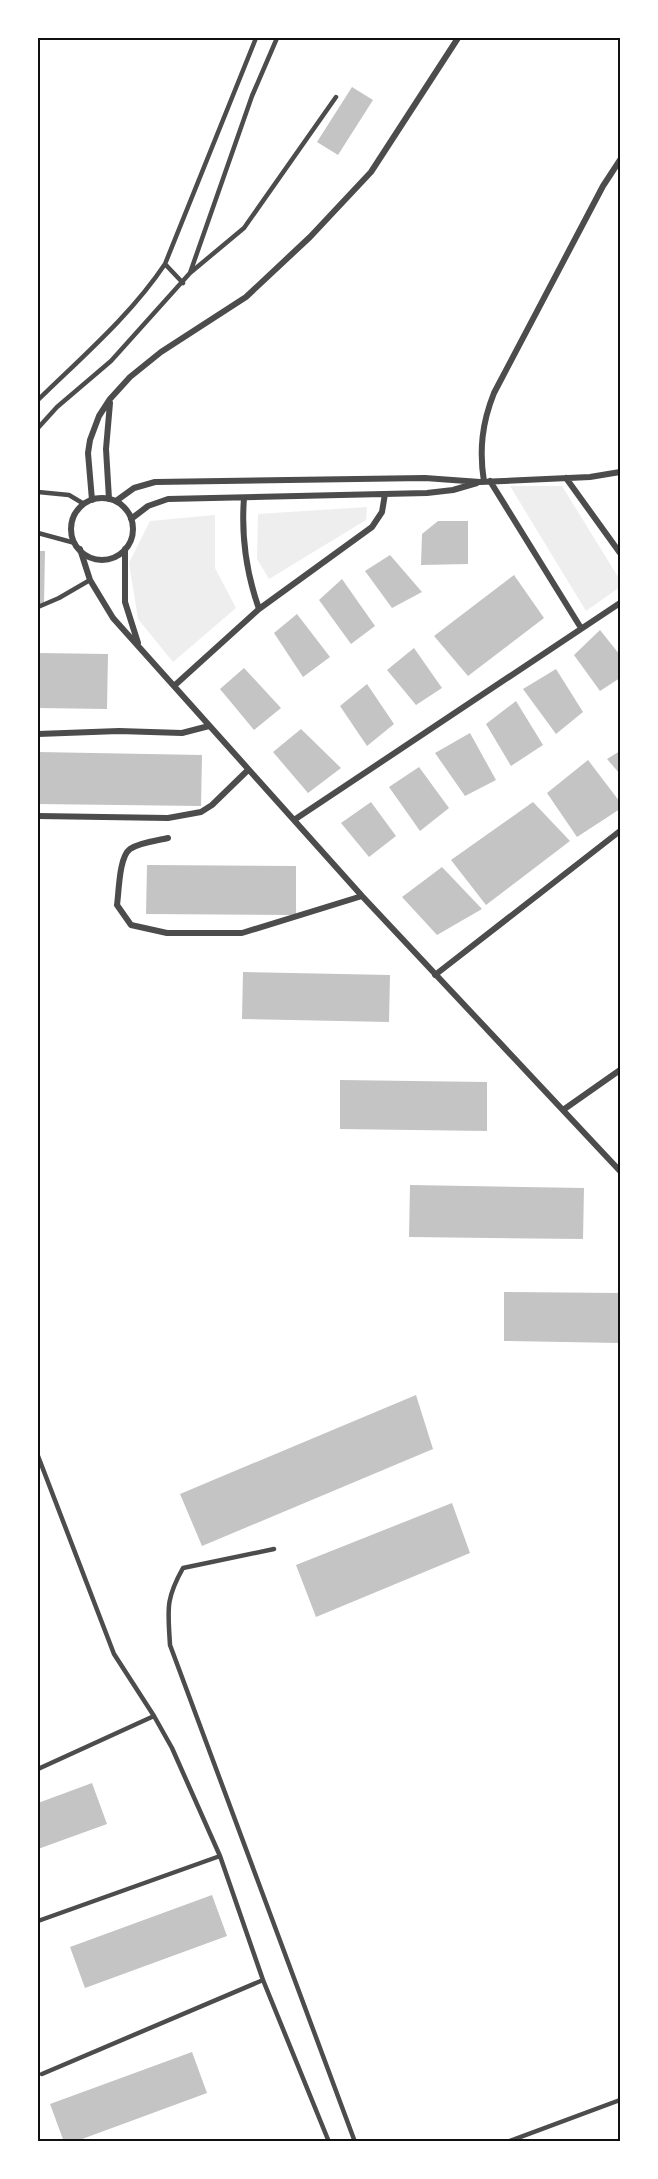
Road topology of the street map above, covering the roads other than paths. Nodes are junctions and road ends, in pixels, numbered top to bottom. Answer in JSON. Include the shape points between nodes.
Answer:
{"nodes":[{"id":1,"x":256,"y":38,"type":"edge"},
{"id":2,"x":277,"y":38,"type":"edge"},
{"id":3,"x":458,"y":38,"type":"edge"},
{"id":4,"x":336,"y":97,"type":"dead end"},
{"id":5,"x":621,"y":160,"type":"edge"},
{"id":6,"x":165,"y":264,"type":"junction"},
{"id":7,"x":190,"y":273,"type":"junction"},
{"id":8,"x":183,"y":283,"type":"junction"},
{"id":9,"x":110,"y":399,"type":"junction"},
{"id":10,"x":38,"y":400,"type":"edge"},
{"id":11,"x":38,"y":428,"type":"edge"},
{"id":12,"x":621,"y":472,"type":"edge"},
{"id":13,"x":566,"y":478,"type":"junction"},
{"id":14,"x":485,"y":482,"type":"junction"},
{"id":15,"x":38,"y":492,"type":"edge"},
{"id":16,"x":385,"y":494,"type":"junction"},
{"id":17,"x":244,"y":498,"type":"junction"},
{"id":18,"x":92,"y":500,"type":"junction"},
{"id":19,"x":113,"y":500,"type":"junction"},
{"id":20,"x":84,"y":504,"type":"junction"},
{"id":21,"x":131,"y":519,"type":"junction"},
{"id":22,"x":38,"y":533,"type":"edge"},
{"id":23,"x":75,"y":543,"type":"junction"},
{"id":24,"x":80,"y":549,"type":"junction"},
{"id":25,"x":125,"y":549,"type":"junction"},
{"id":26,"x":621,"y":553,"type":"edge"},
{"id":27,"x":90,"y":580,"type":"junction"},
{"id":28,"x":621,"y":603,"type":"edge"},
{"id":29,"x":38,"y":607,"type":"edge"},
{"id":30,"x":259,"y":609,"type":"junction"},
{"id":31,"x":581,"y":628,"type":"junction"},
{"id":32,"x":139,"y":646,"type":"junction"},
{"id":33,"x":174,"y":686,"type":"junction"},
{"id":34,"x":209,"y":726,"type":"junction"},
{"id":35,"x":38,"y":734,"type":"edge"},
{"id":36,"x":248,"y":770,"type":"junction"},
{"id":37,"x":38,"y":816,"type":"edge"},
{"id":38,"x":294,"y":820,"type":"junction"},
{"id":39,"x":621,"y":831,"type":"edge"},
{"id":40,"x":168,"y":838,"type":"dead end"},
{"id":41,"x":362,"y":896,"type":"junction"},
{"id":42,"x":435,"y":975,"type":"junction"},
{"id":43,"x":621,"y":1070,"type":"edge"},
{"id":44,"x":563,"y":1110,"type":"junction"},
{"id":45,"x":621,"y":1171,"type":"edge"},
{"id":46,"x":38,"y":1456,"type":"edge"},
{"id":47,"x":274,"y":1549,"type":"dead end"},
{"id":48,"x":154,"y":1716,"type":"junction"},
{"id":49,"x":38,"y":1769,"type":"edge"},
{"id":50,"x":220,"y":1856,"type":"junction"},
{"id":51,"x":38,"y":1921,"type":"edge"},
{"id":52,"x":263,"y":1980,"type":"junction"},
{"id":53,"x":42,"y":2074,"type":"dead end"},
{"id":54,"x":621,"y":2100,"type":"edge"},
{"id":55,"x":329,"y":2142,"type":"edge"},
{"id":56,"x":355,"y":2142,"type":"edge"},
{"id":57,"x":507,"y":2142,"type":"edge"}],
"edges":[{"from":1,"to":6,"type":"lane"},
{"from":2,"to":7,"type":"lane","via":[[252,96]]},
{"from":3,"to":9,"type":"street","via":[[371,172],[310,237],[246,297],[161,352]]},
{"from":4,"to":7,"type":"lane","via":[[244,228]]},
{"from":5,"to":14,"type":"street","via":[[603,186],[494,393],[482,437]]},
{"from":6,"to":8,"type":"lane"},
{"from":6,"to":10,"type":"lane","via":[[150,286]]},
{"from":7,"to":8,"type":"lane"},
{"from":8,"to":11,"type":"lane","via":[[111,361]]},
{"from":9,"to":18,"type":"street","via":[[90,440]]},
{"from":9,"to":19,"type":"street","via":[[106,449]]},
{"from":12,"to":13,"type":"street"},
{"from":13,"to":14,"type":"street"},
{"from":13,"to":26,"type":"street"},
{"from":14,"to":16,"type":"street","via":[[440,492]]},
{"from":14,"to":19,"type":"street","via":[[425,478],[155,482]]},
{"from":14,"to":31,"type":"street"},
{"from":15,"to":20,"type":"lane","via":[[69,495]]},
{"from":16,"to":17,"type":"street"},
{"from":16,"to":30,"type":"street","via":[[382,512],[372,527]]},
{"from":17,"to":21,"type":"street","via":[[168,499],[148,506]]},
{"from":17,"to":30,"type":"street","via":[[244,554]]},
{"from":18,"to":19,"type":"street"},
{"from":18,"to":20,"type":"street"},
{"from":19,"to":21,"type":"street"},
{"from":20,"to":23,"type":"street","via":[[73,517]]},
{"from":21,"to":25,"type":"street","via":[[132,534]]},
{"from":22,"to":23,"type":"lane"},
{"from":23,"to":24,"type":"street"},
{"from":24,"to":25,"type":"street","via":[[86,555],[103,559]]},
{"from":24,"to":27,"type":"street"},
{"from":25,"to":32,"type":"street","via":[[124,602]]},
{"from":27,"to":29,"type":"lane"},
{"from":27,"to":32,"type":"street","via":[[113,618]]},
{"from":28,"to":31,"type":"street"},
{"from":30,"to":33,"type":"street"},
{"from":31,"to":38,"type":"street"},
{"from":32,"to":33,"type":"street"},
{"from":33,"to":34,"type":"street"},
{"from":34,"to":35,"type":"street","via":[[182,733],[119,730]]},
{"from":34,"to":36,"type":"street"},
{"from":36,"to":37,"type":"street","via":[[201,812],[168,818]]},
{"from":36,"to":38,"type":"street"},
{"from":38,"to":41,"type":"street"},
{"from":39,"to":42,"type":"street"},
{"from":40,"to":41,"type":"street","via":[[128,850],[117,905],[131,924],[167,933],[242,933]]},
{"from":41,"to":42,"type":"street"},
{"from":42,"to":44,"type":"street"},
{"from":43,"to":44,"type":"street"},
{"from":44,"to":45,"type":"street"},
{"from":46,"to":48,"type":"lane","via":[[114,1654]]},
{"from":47,"to":56,"type":"lane","via":[[183,1568],[168,1606],[170,1645]]},
{"from":48,"to":49,"type":"lane"},
{"from":48,"to":50,"type":"lane"},
{"from":50,"to":51,"type":"lane"},
{"from":50,"to":52,"type":"lane"},
{"from":52,"to":53,"type":"lane"},
{"from":52,"to":55,"type":"lane"},
{"from":54,"to":57,"type":"lane"}]}
